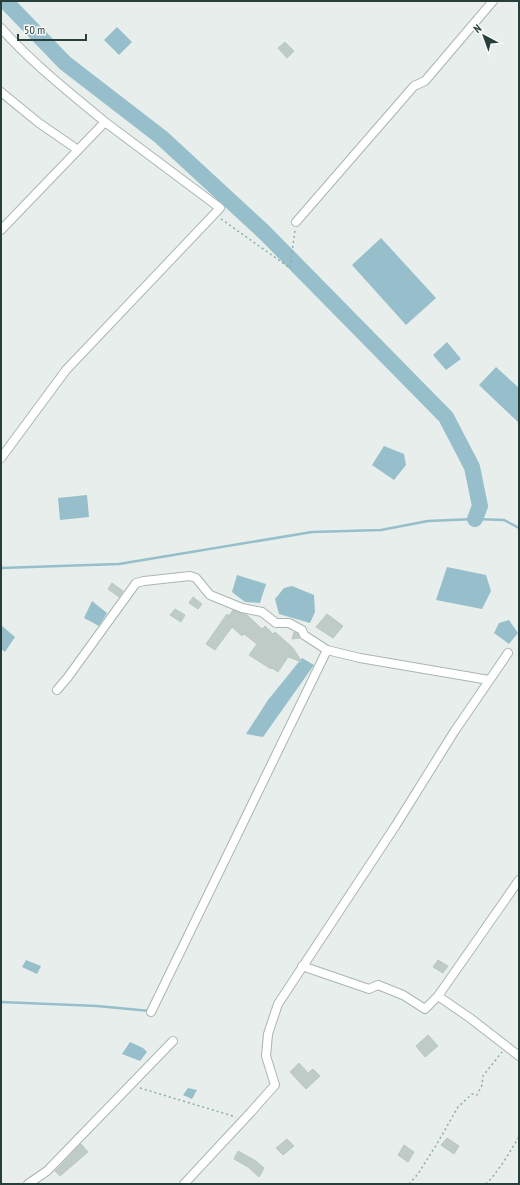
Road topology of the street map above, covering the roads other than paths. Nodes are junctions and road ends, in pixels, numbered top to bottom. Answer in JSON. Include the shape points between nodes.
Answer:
{"nodes":[{"id":1,"x":493,"y":1,"type":"edge"},
{"id":2,"x":1,"y":28,"type":"edge"},
{"id":3,"x":1,"y":92,"type":"edge"},
{"id":4,"x":105,"y":122,"type":"junction"},
{"id":5,"x":78,"y":150,"type":"junction"},
{"id":6,"x":296,"y":222,"type":"road end"},
{"id":7,"x":1,"y":230,"type":"edge"},
{"id":8,"x":1,"y":458,"type":"edge"},
{"id":9,"x":327,"y":650,"type":"junction"},
{"id":10,"x":508,"y":653,"type":"dead end"},
{"id":11,"x":489,"y":680,"type":"junction"},
{"id":12,"x":57,"y":690,"type":"dead end"},
{"id":13,"x":519,"y":880,"type":"edge"},
{"id":14,"x":302,"y":966,"type":"junction"},
{"id":15,"x":438,"y":996,"type":"junction"},
{"id":16,"x":151,"y":1012,"type":"dead end"},
{"id":17,"x":173,"y":1041,"type":"dead end"},
{"id":18,"x":519,"y":1056,"type":"edge"},
{"id":19,"x":28,"y":1184,"type":"edge"},
{"id":20,"x":184,"y":1184,"type":"edge"}],
"edges":[{"from":1,"to":6,"type":"street","via":[[425,81],[414,86]]},
{"from":2,"to":4,"type":"street","via":[[31,60]]},
{"from":3,"to":5,"type":"street"},
{"from":4,"to":5,"type":"street"},
{"from":4,"to":8,"type":"street","via":[[220,208],[66,370]]},
{"from":5,"to":7,"type":"street"},
{"from":9,"to":11,"type":"street"},
{"from":9,"to":12,"type":"street","via":[[289,623],[276,623],[262,612],[242,608],[210,595],[196,578],[190,576],[144,581],[136,583],[131,588]]},
{"from":9,"to":16,"type":"street"},
{"from":10,"to":11,"type":"street"},
{"from":11,"to":14,"type":"street"},
{"from":13,"to":15,"type":"street"},
{"from":14,"to":15,"type":"street","via":[[369,989],[378,985],[390,989],[425,1009]]},
{"from":14,"to":20,"type":"street","via":[[278,1004],[268,1034],[266,1056],[275,1085]]},
{"from":15,"to":18,"type":"street"},
{"from":17,"to":19,"type":"street","via":[[47,1171]]}]}
